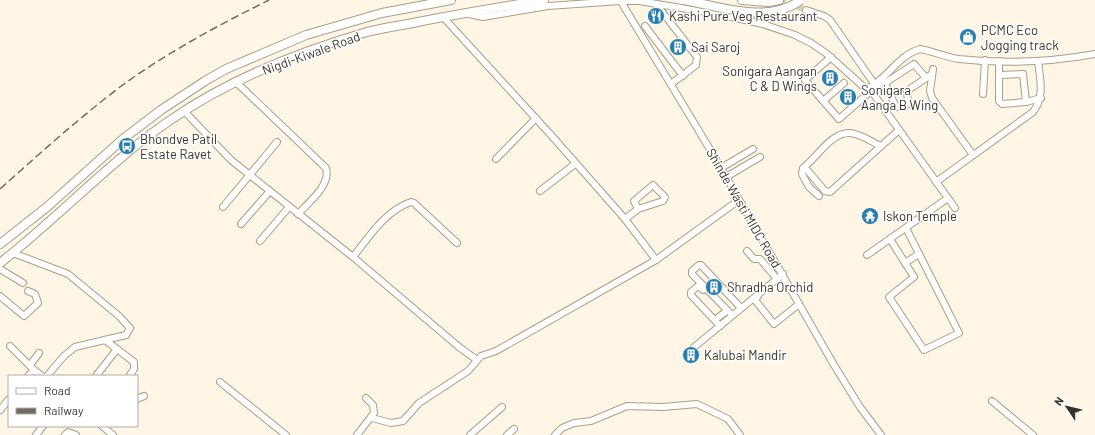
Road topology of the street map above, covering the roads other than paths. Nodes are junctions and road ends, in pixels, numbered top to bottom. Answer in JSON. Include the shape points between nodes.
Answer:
{"nodes":[{"id":1,"x":451,"y":0,"type":"edge"},
{"id":2,"x":544,"y":0,"type":"edge"},
{"id":3,"x":620,"y":0,"type":"edge"},
{"id":4,"x":683,"y":0,"type":"edge"},
{"id":5,"x":742,"y":0,"type":"edge"},
{"id":6,"x":779,"y":0,"type":"edge"},
{"id":7,"x":800,"y":0,"type":"edge"},
{"id":8,"x":656,"y":4,"type":"junction"},
{"id":9,"x":806,"y":10,"type":"tunnel mouth"},
{"id":10,"x":463,"y":12,"type":"junction"},
{"id":11,"x":443,"y":16,"type":"junction"},
{"id":12,"x":645,"y":26,"type":"dead end"},
{"id":13,"x":1095,"y":54,"type":"edge"},
{"id":14,"x":831,"y":57,"type":"junction"},
{"id":15,"x":985,"y":60,"type":"junction"},
{"id":16,"x":999,"y":61,"type":"junction"},
{"id":17,"x":1038,"y":61,"type":"junction"},
{"id":18,"x":1000,"y":74,"type":"junction"},
{"id":19,"x":683,"y":76,"type":"junction"},
{"id":20,"x":926,"y":78,"type":"junction"},
{"id":21,"x":236,"y":82,"type":"junction"},
{"id":22,"x":844,"y":83,"type":"dead end"},
{"id":23,"x":885,"y":83,"type":"junction"},
{"id":24,"x":671,"y":84,"type":"junction"},
{"id":25,"x":872,"y":88,"type":"junction"},
{"id":26,"x":983,"y":94,"type":"dead end"},
{"id":27,"x":1041,"y":98,"type":"junction"},
{"id":28,"x":823,"y":101,"type":"junction"},
{"id":29,"x":1026,"y":102,"type":"junction"},
{"id":30,"x":184,"y":111,"type":"junction"},
{"id":31,"x":536,"y":118,"type":"junction"},
{"id":32,"x":899,"y":130,"type":"junction"},
{"id":33,"x":277,"y":142,"type":"dead end"},
{"id":34,"x":881,"y":146,"type":"junction"},
{"id":35,"x":753,"y":149,"type":"dead end"},
{"id":36,"x":973,"y":155,"type":"junction"},
{"id":37,"x":760,"y":157,"type":"dead end"},
{"id":38,"x":496,"y":159,"type":"dead end"},
{"id":39,"x":575,"y":164,"type":"junction"},
{"id":40,"x":728,"y":164,"type":"junction"},
{"id":41,"x":721,"y":168,"type":"junction"},
{"id":42,"x":807,"y":170,"type":"dead end"},
{"id":43,"x":733,"y":173,"type":"junction"},
{"id":44,"x":249,"y":175,"type":"junction"},
{"id":45,"x":726,"y":177,"type":"junction"},
{"id":46,"x":936,"y":182,"type":"junction"},
{"id":47,"x":270,"y":191,"type":"junction"},
{"id":48,"x":540,"y":191,"type":"dead end"},
{"id":49,"x":819,"y":196,"type":"dead end"},
{"id":50,"x":948,"y":198,"type":"junction"},
{"id":51,"x":739,"y":200,"type":"junction"},
{"id":52,"x":223,"y":207,"type":"dead end"},
{"id":53,"x":289,"y":207,"type":"junction"},
{"id":54,"x":955,"y":208,"type":"dead end"},
{"id":55,"x":638,"y":209,"type":"junction"},
{"id":56,"x":298,"y":214,"type":"junction"},
{"id":57,"x":625,"y":220,"type":"junction"},
{"id":58,"x":241,"y":224,"type":"dead end"},
{"id":59,"x":906,"y":228,"type":"junction"},
{"id":60,"x":890,"y":239,"type":"junction"},
{"id":61,"x":260,"y":241,"type":"dead end"},
{"id":62,"x":457,"y":243,"type":"dead end"},
{"id":63,"x":0,"y":244,"type":"edge"},
{"id":64,"x":747,"y":251,"type":"dead end"},
{"id":65,"x":13,"y":253,"type":"junction"},
{"id":66,"x":919,"y":254,"type":"junction"},
{"id":67,"x":867,"y":255,"type":"dead end"},
{"id":68,"x":353,"y":257,"type":"junction"},
{"id":69,"x":656,"y":260,"type":"junction"},
{"id":70,"x":0,"y":263,"type":"edge"},
{"id":71,"x":905,"y":263,"type":"junction"},
{"id":72,"x":0,"y":268,"type":"edge"},
{"id":73,"x":783,"y":275,"type":"junction"},
{"id":74,"x":777,"y":279,"type":"junction"},
{"id":75,"x":23,"y":283,"type":"dead end"},
{"id":76,"x":28,"y":291,"type":"dead end"},
{"id":77,"x":0,"y":296,"type":"edge"},
{"id":78,"x":736,"y":302,"type":"junction"},
{"id":79,"x":800,"y":304,"type":"junction"},
{"id":80,"x":741,"y":308,"type":"junction"},
{"id":81,"x":725,"y":311,"type":"junction"},
{"id":82,"x":730,"y":317,"type":"junction"},
{"id":83,"x":717,"y":323,"type":"junction"},
{"id":84,"x":105,"y":340,"type":"junction"},
{"id":85,"x":10,"y":346,"type":"dead end"},
{"id":86,"x":693,"y":348,"type":"dead end"},
{"id":87,"x":117,"y":349,"type":"junction"},
{"id":88,"x":39,"y":353,"type":"dead end"},
{"id":89,"x":477,"y":360,"type":"junction"},
{"id":90,"x":30,"y":365,"type":"junction"},
{"id":91,"x":34,"y":370,"type":"junction"},
{"id":92,"x":98,"y":374,"type":"edge"},
{"id":93,"x":130,"y":374,"type":"dead end"},
{"id":94,"x":29,"y":375,"type":"edge"},
{"id":95,"x":41,"y":375,"type":"edge"},
{"id":96,"x":48,"y":375,"type":"edge"},
{"id":97,"x":220,"y":382,"type":"dead end"},
{"id":98,"x":144,"y":396,"type":"dead end"},
{"id":99,"x":366,"y":398,"type":"dead end"},
{"id":100,"x":138,"y":399,"type":"edge"},
{"id":101,"x":8,"y":400,"type":"edge"},
{"id":102,"x":992,"y":401,"type":"dead end"},
{"id":103,"x":502,"y":407,"type":"dead end"},
{"id":104,"x":0,"y":410,"type":"edge"},
{"id":105,"x":372,"y":418,"type":"junction"},
{"id":106,"x":42,"y":427,"type":"edge"},
{"id":107,"x":67,"y":427,"type":"edge"},
{"id":108,"x":103,"y":427,"type":"edge"},
{"id":109,"x":514,"y":430,"type":"dead end"},
{"id":110,"x":36,"y":435,"type":"edge"},
{"id":111,"x":61,"y":435,"type":"edge"},
{"id":112,"x":65,"y":435,"type":"edge"},
{"id":113,"x":76,"y":435,"type":"edge"},
{"id":114,"x":113,"y":435,"type":"edge"},
{"id":115,"x":286,"y":435,"type":"edge"},
{"id":116,"x":357,"y":435,"type":"edge"},
{"id":117,"x":470,"y":435,"type":"edge"},
{"id":118,"x":507,"y":435,"type":"edge"},
{"id":119,"x":555,"y":435,"type":"edge"},
{"id":120,"x":740,"y":435,"type":"edge"},
{"id":121,"x":881,"y":435,"type":"edge"},
{"id":122,"x":1033,"y":435,"type":"edge"}],
"edges":[{"from":1,"to":63,"type":"main road","name":"Nigdi-Kiwale Road","via":[[382,13],[306,35],[226,69],[142,123],[47,207]]},
{"from":2,"to":10,"type":"main road","name":"Nigdi-Kiwale Road"},
{"from":3,"to":8,"type":"street"},
{"from":3,"to":10,"type":"street","via":[[554,5],[483,17]]},
{"from":3,"to":24,"type":"street","name":"Shinde Wasti MIDC Road"},
{"from":4,"to":7,"type":"main road","bridge":true,"via":[[763,13],[782,10]]},
{"from":5,"to":6,"type":"main road"},
{"from":8,"to":14,"type":"street","via":[[763,24],[796,35]]},
{"from":8,"to":19,"type":"street","via":[[697,58],[696,65]]},
{"from":9,"to":25,"type":"street","via":[[830,20]]},
{"from":10,"to":11,"type":"main road","name":"Nigdi-Kiwale Road"},
{"from":11,"to":21,"type":"main road","name":"Nigdi-Kiwale Road","via":[[368,32],[311,50]]},
{"from":11,"to":31,"type":"street"},
{"from":12,"to":19,"type":"street"},
{"from":13,"to":17,"type":"street"},
{"from":14,"to":25,"type":"street","via":[[863,88]]},
{"from":14,"to":28,"type":"street","via":[[806,80]]},
{"from":15,"to":16,"type":"street"},
{"from":15,"to":25,"type":"street","via":[[949,57],[920,49],[903,60]]},
{"from":15,"to":26,"type":"street"},
{"from":16,"to":17,"type":"street"},
{"from":16,"to":18,"type":"street"},
{"from":17,"to":27,"type":"street"},
{"from":18,"to":29,"type":"street","via":[[1023,74]]},
{"from":18,"to":29,"type":"street","via":[[1000,102]]},
{"from":19,"to":24,"type":"street"},
{"from":20,"to":23,"type":"street","via":[[914,64]]},
{"from":20,"to":23,"type":"street","via":[[907,91],[908,104],[897,107]]},
{"from":20,"to":36,"type":"street","via":[[933,72],[930,91],[932,98]]},
{"from":21,"to":30,"type":"main road","name":"Nigdi-Kiwale Road"},
{"from":21,"to":56,"type":"street","via":[[326,168],[321,189]]},
{"from":22,"to":28,"type":"street"},
{"from":23,"to":25,"type":"street"},
{"from":24,"to":41,"type":"street","name":"Shinde Wasti MIDC Road"},
{"from":25,"to":28,"type":"street","via":[[839,119]]},
{"from":25,"to":32,"type":"street"},
{"from":27,"to":29,"type":"street"},
{"from":27,"to":36,"type":"street","via":[[1033,112]]},
{"from":30,"to":44,"type":"street"},
{"from":30,"to":65,"type":"main road","name":"Nigdi-Kiwale Road","via":[[138,144]]},
{"from":31,"to":38,"type":"street"},
{"from":31,"to":39,"type":"street"},
{"from":32,"to":34,"type":"street"},
{"from":32,"to":46,"type":"street"},
{"from":33,"to":44,"type":"street"},
{"from":34,"to":42,"type":"street","via":[[828,192]]},
{"from":34,"to":49,"type":"street","via":[[850,133],[839,135],[829,142],[803,168],[802,174],[809,187]]},
{"from":35,"to":40,"type":"street"},
{"from":36,"to":46,"type":"street"},
{"from":37,"to":43,"type":"street"},
{"from":39,"to":48,"type":"street"},
{"from":39,"to":57,"type":"street"},
{"from":40,"to":41,"type":"street"},
{"from":40,"to":43,"type":"street"},
{"from":41,"to":45,"type":"street","name":"Shinde Wasti MIDC Road"},
{"from":43,"to":45,"type":"street"},
{"from":44,"to":47,"type":"street"},
{"from":44,"to":52,"type":"street"},
{"from":45,"to":51,"type":"street","name":"Shinde Wasti MIDC Road"},
{"from":46,"to":50,"type":"street"},
{"from":47,"to":53,"type":"street"},
{"from":47,"to":58,"type":"street"},
{"from":50,"to":54,"type":"street"},
{"from":50,"to":59,"type":"street"},
{"from":51,"to":69,"type":"street"},
{"from":51,"to":73,"type":"street","name":"Shinde Wasti MIDC Road"},
{"from":53,"to":56,"type":"street"},
{"from":53,"to":61,"type":"street"},
{"from":55,"to":55,"type":"street","via":[[664,200],[665,197],[656,185],[652,185],[634,200]]},
{"from":55,"to":57,"type":"street"},
{"from":56,"to":68,"type":"street"},
{"from":57,"to":69,"type":"street"},
{"from":59,"to":60,"type":"street"},
{"from":59,"to":66,"type":"street"},
{"from":60,"to":67,"type":"street"},
{"from":60,"to":71,"type":"street"},
{"from":62,"to":68,"type":"street","via":[[411,202],[390,215]]},
{"from":64,"to":74,"type":"street","via":[[754,259],[760,259]]},
{"from":65,"to":70,"type":"main road","name":"Nigdi-Kiwale Road"},
{"from":65,"to":84,"type":"street","via":[[68,274],[129,325],[129,332],[126,335]]},
{"from":66,"to":71,"type":"street"},
{"from":66,"to":71,"type":"street","via":[[959,333],[924,350],[889,297],[914,277]]},
{"from":68,"to":89,"type":"street"},
{"from":69,"to":89,"type":"street"},
{"from":72,"to":75,"type":"street"},
{"from":73,"to":74,"type":"street"},
{"from":73,"to":79,"type":"street","name":"Shinde Wasti MIDC Road"},
{"from":73,"to":79,"type":"street","via":[[755,300],[774,324]]},
{"from":74,"to":80,"type":"street"},
{"from":76,"to":77,"type":"street","via":[[35,294],[38,303],[24,316]]},
{"from":78,"to":80,"type":"street"},
{"from":78,"to":81,"type":"street"},
{"from":78,"to":81,"type":"street","via":[[701,265],[698,265],[692,274]]},
{"from":79,"to":121,"type":"street","name":"Shinde Wasti MIDC Road","via":[[860,407]]},
{"from":80,"to":82,"type":"street"},
{"from":81,"to":82,"type":"street"},
{"from":81,"to":83,"type":"street"},
{"from":81,"to":83,"type":"street","via":[[698,286],[691,292]]},
{"from":82,"to":83,"type":"street"},
{"from":83,"to":86,"type":"street"},
{"from":84,"to":87,"type":"street"},
{"from":84,"to":96,"type":"street","via":[[72,349]]},
{"from":85,"to":90,"type":"street"},
{"from":87,"to":92,"type":"street"},
{"from":87,"to":93,"type":"street","via":[[134,362],[134,370]]},
{"from":88,"to":90,"type":"street"},
{"from":89,"to":105,"type":"street","via":[[458,379],[419,403],[402,421],[391,423]]},
{"from":90,"to":91,"type":"street"},
{"from":91,"to":94,"type":"street"},
{"from":91,"to":95,"type":"street"},
{"from":97,"to":115,"type":"street"},
{"from":98,"to":100,"type":"street"},
{"from":99,"to":105,"type":"street","via":[[374,408]]},
{"from":101,"to":104,"type":"street"},
{"from":102,"to":122,"type":"street"},
{"from":103,"to":117,"type":"street"},
{"from":105,"to":116,"type":"street"},
{"from":106,"to":110,"type":"street"},
{"from":107,"to":111,"type":"street"},
{"from":108,"to":114,"type":"street"},
{"from":109,"to":118,"type":"street"},
{"from":112,"to":113,"type":"street","via":[[68,432]]},
{"from":119,"to":120,"type":"street","via":[[562,428],[574,423],[591,421],[627,406],[663,408],[697,404],[728,418]]}]}
